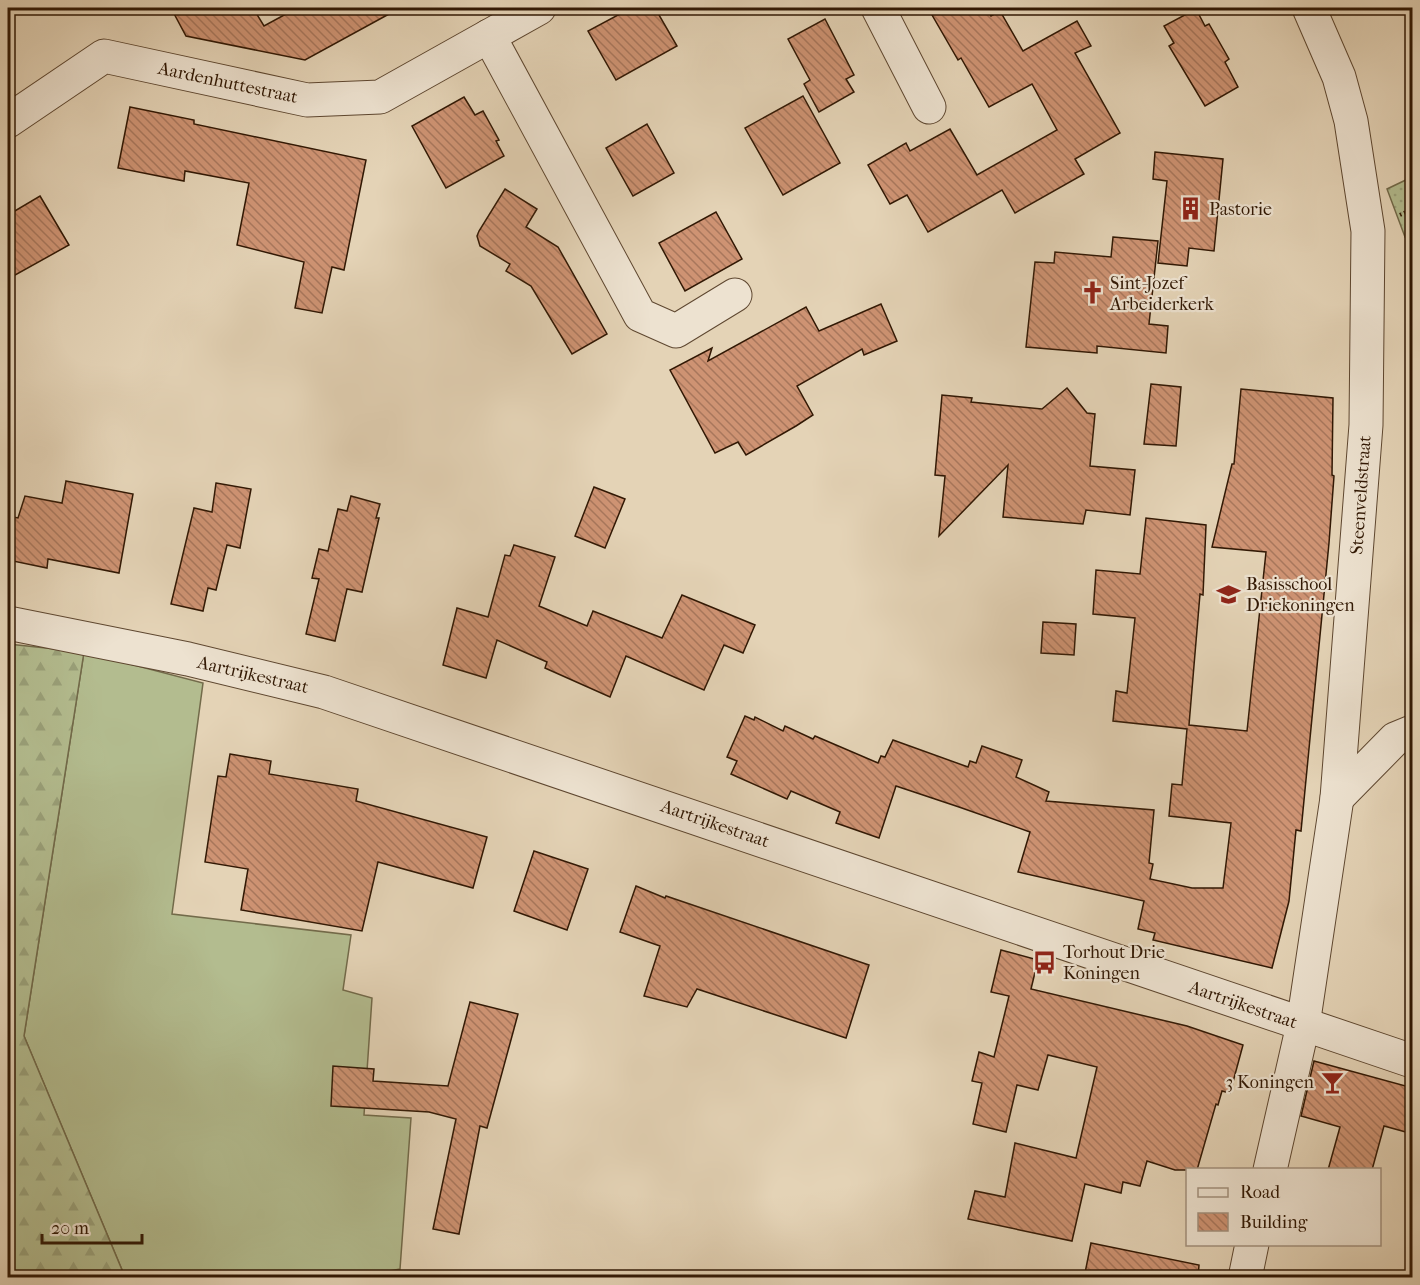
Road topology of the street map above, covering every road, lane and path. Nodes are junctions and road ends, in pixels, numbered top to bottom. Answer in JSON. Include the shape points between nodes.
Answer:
{"nodes":[{"id":1,"x":539,"y":8,"type":"edge"},
{"id":2,"x":878,"y":8,"type":"edge"},
{"id":3,"x":1309,"y":8,"type":"edge"},
{"id":4,"x":489,"y":36,"type":"junction"},
{"id":5,"x":928,"y":107,"type":"dead end"},
{"id":6,"x":8,"y":121,"type":"edge"},
{"id":7,"x":735,"y":295,"type":"dead end"},
{"id":8,"x":8,"y":623,"type":"edge"},
{"id":9,"x":1413,"y":732,"type":"edge"},
{"id":10,"x":1337,"y":798,"type":"junction"},
{"id":11,"x":1303,"y":1025,"type":"junction"},
{"id":12,"x":1413,"y":1061,"type":"edge"},
{"id":13,"x":1270,"y":1168,"type":"edge"},
{"id":14,"x":1252,"y":1246,"type":"edge"},
{"id":15,"x":1245,"y":1278,"type":"edge"}],
"edges":[{"from":1,"to":4,"type":"street","name":"Aardenhuttestraat"},
{"from":2,"to":5,"type":"street"},
{"from":3,"to":10,"type":"street","name":"Steenveldstraat","via":[[1339,77],[1351,121],[1368,231],[1366,425]]},
{"from":4,"to":6,"type":"street","name":"Aardenhuttestraat","via":[[381,97],[307,100],[104,56]]},
{"from":4,"to":7,"type":"street","via":[[640,315],[676,331]]},
{"from":8,"to":11,"type":"street","name":"Aartrijkestraat","via":[[188,659],[324,692]]},
{"from":9,"to":10,"type":"street","via":[[1395,740]]},
{"from":10,"to":11,"type":"street","name":"Steenveldstraat"},
{"from":11,"to":12,"type":"street","name":"Aartrijkestraat"},
{"from":11,"to":13,"type":"street","name":"Steenveldstraat"},
{"from":14,"to":15,"type":"street"}]}
